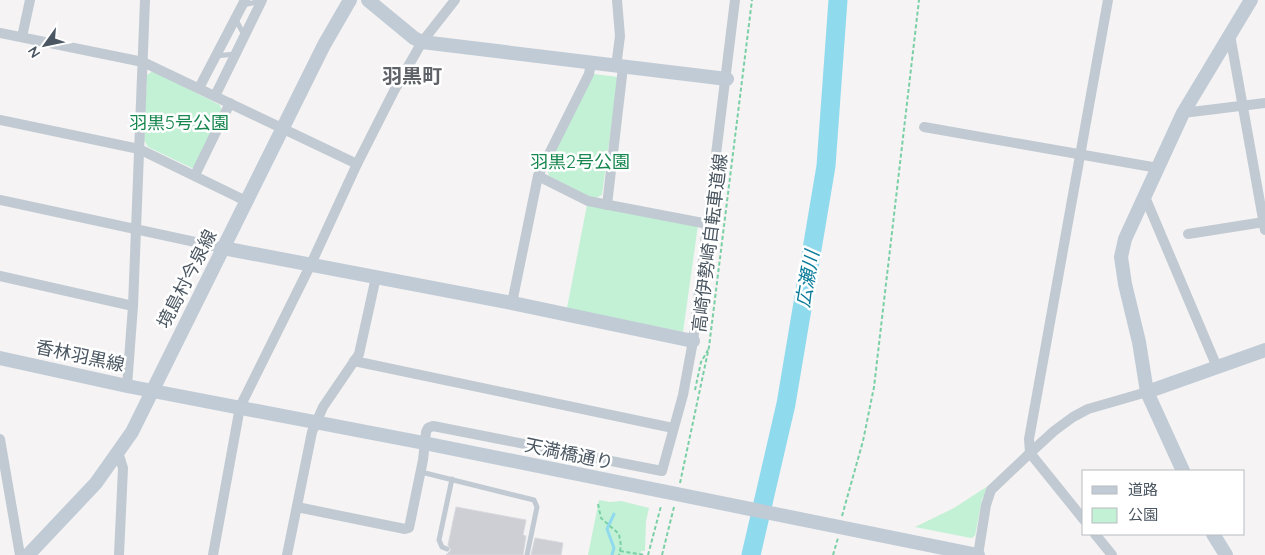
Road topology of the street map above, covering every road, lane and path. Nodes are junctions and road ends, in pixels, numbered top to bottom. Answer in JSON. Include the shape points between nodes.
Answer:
{"nodes":[{"id":1,"x":30,"y":0,"type":"edge"},
{"id":2,"x":145,"y":0,"type":"edge"},
{"id":3,"x":350,"y":0,"type":"edge"},
{"id":4,"x":368,"y":0,"type":"edge"},
{"id":5,"x":455,"y":0,"type":"edge"},
{"id":6,"x":617,"y":0,"type":"edge"},
{"id":7,"x":735,"y":0,"type":"edge"},
{"id":8,"x":752,"y":0,"type":"edge"},
{"id":9,"x":919,"y":0,"type":"edge"},
{"id":10,"x":1108,"y":0,"type":"edge"},
{"id":11,"x":1251,"y":0,"type":"edge"},
{"id":12,"x":262,"y":1,"type":"edge"},
{"id":13,"x":243,"y":2,"type":"edge"},
{"id":14,"x":235,"y":17,"type":"junction"},
{"id":15,"x":0,"y":32,"type":"edge"},
{"id":16,"x":1230,"y":35,"type":"junction"},
{"id":17,"x":244,"y":36,"type":"junction"},
{"id":18,"x":22,"y":38,"type":"junction"},
{"id":19,"x":422,"y":42,"type":"junction"},
{"id":20,"x":236,"y":54,"type":"junction"},
{"id":21,"x":215,"y":56,"type":"junction"},
{"id":22,"x":143,"y":62,"type":"junction"},
{"id":23,"x":592,"y":63,"type":"junction"},
{"id":24,"x":619,"y":67,"type":"junction"},
{"id":25,"x":727,"y":79,"type":"junction"},
{"id":26,"x":199,"y":88,"type":"junction"},
{"id":27,"x":215,"y":96,"type":"junction"},
{"id":28,"x":230,"y":103,"type":"junction"},
{"id":29,"x":1265,"y":103,"type":"edge"},
{"id":30,"x":1243,"y":106,"type":"junction"},
{"id":31,"x":1183,"y":113,"type":"junction"},
{"id":32,"x":0,"y":120,"type":"edge"},
{"id":33,"x":924,"y":127,"type":"dead end"},
{"id":34,"x":282,"y":129,"type":"junction"},
{"id":35,"x":139,"y":149,"type":"junction"},
{"id":36,"x":1080,"y":155,"type":"junction"},
{"id":37,"x":357,"y":164,"type":"junction"},
{"id":38,"x":1158,"y":168,"type":"junction"},
{"id":39,"x":195,"y":175,"type":"junction"},
{"id":40,"x":538,"y":176,"type":"junction"},
{"id":41,"x":1145,"y":197,"type":"junction"},
{"id":42,"x":0,"y":200,"type":"edge"},
{"id":43,"x":246,"y":201,"type":"junction"},
{"id":44,"x":607,"y":205,"type":"junction"},
{"id":45,"x":708,"y":224,"type":"junction"},
{"id":46,"x":1264,"y":226,"type":"edge"},
{"id":47,"x":136,"y":229,"type":"junction"},
{"id":48,"x":1188,"y":234,"type":"dead end"},
{"id":49,"x":223,"y":248,"type":"junction"},
{"id":50,"x":311,"y":264,"type":"junction"},
{"id":51,"x":0,"y":276,"type":"edge"},
{"id":52,"x":376,"y":277,"type":"junction"},
{"id":53,"x":512,"y":303,"type":"junction"},
{"id":54,"x":133,"y":306,"type":"junction"},
{"id":55,"x":693,"y":341,"type":"junction"},
{"id":56,"x":1265,"y":350,"type":"edge"},
{"id":57,"x":0,"y":358,"type":"edge"},
{"id":58,"x":354,"y":361,"type":"junction"},
{"id":59,"x":1217,"y":367,"type":"junction"},
{"id":60,"x":127,"y":386,"type":"junction"},
{"id":61,"x":152,"y":390,"type":"junction"},
{"id":62,"x":1147,"y":392,"type":"junction"},
{"id":63,"x":240,"y":407,"type":"junction"},
{"id":64,"x":316,"y":422,"type":"junction"},
{"id":65,"x":673,"y":428,"type":"junction"},
{"id":66,"x":0,"y":440,"type":"edge"},
{"id":67,"x":424,"y":443,"type":"junction"},
{"id":68,"x":118,"y":452,"type":"junction"},
{"id":69,"x":1030,"y":453,"type":"junction"},
{"id":70,"x":1183,"y":470,"type":"edge"},
{"id":71,"x":420,"y":472,"type":"junction"},
{"id":72,"x":452,"y":479,"type":"junction"},
{"id":73,"x":679,"y":496,"type":"junction"},
{"id":74,"x":598,"y":504,"type":"dead end"},
{"id":75,"x":661,"y":506,"type":"dead end"},
{"id":76,"x":297,"y":507,"type":"junction"},
{"id":77,"x":1082,"y":518,"type":"edge"},
{"id":78,"x":838,"y":529,"type":"junction"},
{"id":79,"x":1096,"y":535,"type":"edge"},
{"id":80,"x":1214,"y":535,"type":"edge"},
{"id":81,"x":447,"y":549,"type":"dead end"},
{"id":82,"x":620,"y":551,"type":"junction"},
{"id":83,"x":20,"y":555,"type":"edge"},
{"id":84,"x":28,"y":555,"type":"edge"},
{"id":85,"x":119,"y":555,"type":"edge"},
{"id":86,"x":213,"y":555,"type":"edge"},
{"id":87,"x":287,"y":555,"type":"edge"},
{"id":88,"x":527,"y":555,"type":"edge"},
{"id":89,"x":619,"y":555,"type":"edge"},
{"id":90,"x":646,"y":555,"type":"edge"},
{"id":91,"x":662,"y":555,"type":"edge"},
{"id":92,"x":833,"y":555,"type":"edge"},
{"id":93,"x":978,"y":555,"type":"edge"},
{"id":94,"x":1112,"y":555,"type":"edge"},
{"id":95,"x":1226,"y":555,"type":"edge"}],
"edges":[{"from":1,"to":18,"type":"street"},
{"from":2,"to":22,"type":"street"},
{"from":3,"to":34,"type":"street","name":"境島村今泉線"},
{"from":4,"to":19,"type":"street"},
{"from":5,"to":19,"type":"street"},
{"from":6,"to":24,"type":"street"},
{"from":7,"to":25,"type":"street"},
{"from":8,"to":73,"type":"path","name":"高崎伊勢崎自転車道線","via":[[709,348]]},
{"from":9,"to":78,"type":"path","via":[[874,387],[861,449]]},
{"from":10,"to":36,"type":"street"},
{"from":11,"to":16,"type":"street"},
{"from":12,"to":13,"type":"lane"},
{"from":12,"to":17,"type":"street"},
{"from":13,"to":14,"type":"street"},
{"from":14,"to":17,"type":"lane"},
{"from":14,"to":21,"type":"street"},
{"from":15,"to":18,"type":"street"},
{"from":16,"to":30,"type":"street"},
{"from":16,"to":31,"type":"street"},
{"from":17,"to":20,"type":"street"},
{"from":18,"to":22,"type":"street"},
{"from":19,"to":23,"type":"street"},
{"from":19,"to":37,"type":"street"},
{"from":20,"to":21,"type":"lane"},
{"from":20,"to":27,"type":"street"},
{"from":21,"to":26,"type":"street"},
{"from":22,"to":26,"type":"street"},
{"from":22,"to":35,"type":"street"},
{"from":23,"to":24,"type":"street"},
{"from":23,"to":40,"type":"street"},
{"from":24,"to":25,"type":"street"},
{"from":24,"to":44,"type":"street"},
{"from":25,"to":45,"type":"street"},
{"from":26,"to":27,"type":"street"},
{"from":27,"to":28,"type":"street"},
{"from":28,"to":34,"type":"street"},
{"from":28,"to":39,"type":"street"},
{"from":29,"to":30,"type":"street"},
{"from":30,"to":31,"type":"street"},
{"from":30,"to":46,"type":"street"},
{"from":31,"to":38,"type":"street"},
{"from":32,"to":35,"type":"street"},
{"from":33,"to":36,"type":"street"},
{"from":34,"to":37,"type":"street"},
{"from":34,"to":43,"type":"street","name":"境島村今泉線"},
{"from":35,"to":39,"type":"street"},
{"from":35,"to":47,"type":"street"},
{"from":36,"to":38,"type":"street"},
{"from":36,"to":69,"type":"street","via":[[1029,439]]},
{"from":37,"to":50,"type":"street"},
{"from":38,"to":41,"type":"street"},
{"from":39,"to":43,"type":"street"},
{"from":40,"to":44,"type":"street","via":[[588,201]]},
{"from":40,"to":53,"type":"street"},
{"from":41,"to":59,"type":"street"},
{"from":41,"to":62,"type":"street","via":[[1125,239],[1121,257]]},
{"from":42,"to":47,"type":"street"},
{"from":43,"to":49,"type":"street","name":"境島村今泉線"},
{"from":44,"to":45,"type":"street"},
{"from":45,"to":55,"type":"street"},
{"from":46,"to":48,"type":"street"},
{"from":47,"to":49,"type":"street"},
{"from":47,"to":54,"type":"street"},
{"from":49,"to":50,"type":"street"},
{"from":49,"to":61,"type":"street","name":"境島村今泉線"},
{"from":50,"to":52,"type":"street"},
{"from":50,"to":63,"type":"street"},
{"from":51,"to":54,"type":"street"},
{"from":52,"to":53,"type":"street"},
{"from":52,"to":58,"type":"street","via":[[359,354]]},
{"from":53,"to":55,"type":"street"},
{"from":54,"to":60,"type":"street"},
{"from":55,"to":65,"type":"street"},
{"from":56,"to":59,"type":"street"},
{"from":57,"to":60,"type":"street","name":"香林羽黒線"},
{"from":58,"to":64,"type":"street","via":[[322,407]]},
{"from":58,"to":65,"type":"street"},
{"from":59,"to":62,"type":"street"},
{"from":60,"to":61,"type":"street","name":"香林羽黒線"},
{"from":61,"to":63,"type":"street","name":"天満橋通り"},
{"from":61,"to":68,"type":"street","name":"境島村今泉線","via":[[132,432]]},
{"from":62,"to":69,"type":"street","via":[[1088,409],[1054,431]]},
{"from":62,"to":70,"type":"street"},
{"from":63,"to":64,"type":"street","name":"天満橋通り"},
{"from":63,"to":86,"type":"street"},
{"from":64,"to":67,"type":"street","name":"天満橋通り"},
{"from":64,"to":76,"type":"street"},
{"from":65,"to":67,"type":"street","via":[[662,471],[433,426],[428,428]]},
{"from":66,"to":83,"type":"street"},
{"from":67,"to":71,"type":"street"},
{"from":67,"to":73,"type":"street","name":"天満橋通り"},
{"from":68,"to":84,"type":"street","name":"境島村今泉線","via":[[96,483]]},
{"from":68,"to":85,"type":"street","via":[[123,468]]},
{"from":69,"to":77,"type":"street"},
{"from":69,"to":93,"type":"street","via":[[991,490]]},
{"from":71,"to":72,"type":"lane"},
{"from":71,"to":76,"type":"street","via":[[409,528]]},
{"from":72,"to":81,"type":"lane","via":[[439,540]]},
{"from":72,"to":88,"type":"lane","via":[[534,500],[537,507]]},
{"from":73,"to":78,"type":"street","name":"天満橋通り"},
{"from":73,"to":91,"type":"path","name":"高崎伊勢崎自転車道線"},
{"from":74,"to":82,"type":"path","via":[[601,518],[619,534]]},
{"from":75,"to":90,"type":"path"},
{"from":76,"to":87,"type":"street"},
{"from":78,"to":92,"type":"path"},
{"from":78,"to":93,"type":"street","name":"天満橋通り"},
{"from":79,"to":94,"type":"street"},
{"from":80,"to":95,"type":"street"},
{"from":82,"to":89,"type":"path"},
{"from":82,"to":90,"type":"path"}]}
